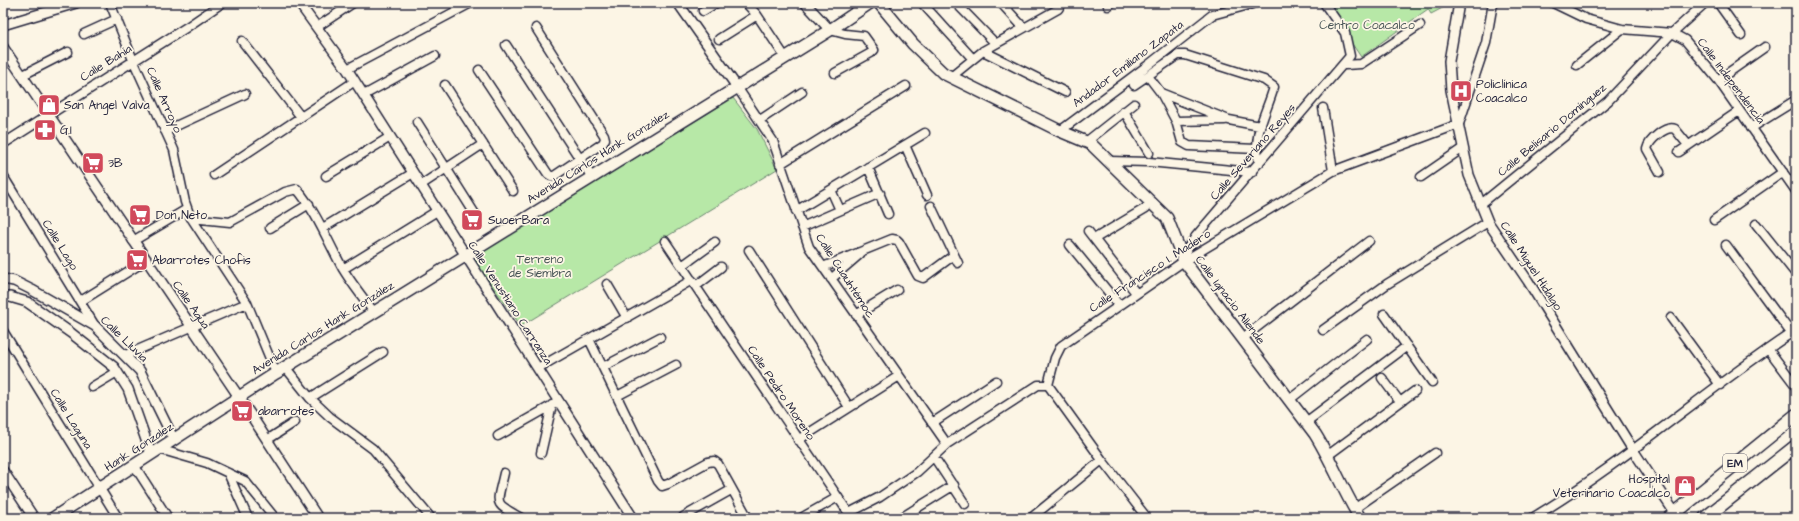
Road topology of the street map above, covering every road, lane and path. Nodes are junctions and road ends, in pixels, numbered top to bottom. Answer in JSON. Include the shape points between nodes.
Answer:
{"nodes":[{"id":1,"x":76,"y":3,"type":"edge"},
{"id":2,"x":110,"y":3,"type":"edge"},
{"id":3,"x":222,"y":3,"type":"edge"},
{"id":4,"x":299,"y":3,"type":"edge"},
{"id":5,"x":353,"y":3,"type":"edge"},
{"id":6,"x":471,"y":3,"type":"edge"},
{"id":7,"x":678,"y":3,"type":"edge"},
{"id":8,"x":716,"y":3,"type":"edge"},
{"id":9,"x":746,"y":3,"type":"edge"},
{"id":10,"x":805,"y":3,"type":"edge"},
{"id":11,"x":870,"y":3,"type":"edge"},
{"id":12,"x":879,"y":3,"type":"edge"},
{"id":13,"x":922,"y":3,"type":"edge"},
{"id":14,"x":956,"y":3,"type":"edge"},
{"id":15,"x":1001,"y":3,"type":"edge"},
{"id":16,"x":1062,"y":3,"type":"edge"},
{"id":17,"x":1256,"y":3,"type":"edge"},
{"id":18,"x":1324,"y":3,"type":"edge"},
{"id":19,"x":1459,"y":3,"type":"edge"},
{"id":20,"x":1493,"y":3,"type":"edge"},
{"id":21,"x":1553,"y":3,"type":"edge"},
{"id":22,"x":1705,"y":3,"type":"edge"},
{"id":23,"x":1718,"y":3,"type":"edge"},
{"id":24,"x":703,"y":12,"type":"dead end"},
{"id":25,"x":756,"y":15,"type":"junction"},
{"id":26,"x":117,"y":19,"type":"junction"},
{"id":27,"x":3,"y":25,"type":"edge"},
{"id":28,"x":1420,"y":25,"type":"dead end"},
{"id":29,"x":317,"y":27,"type":"junction"},
{"id":30,"x":1023,"y":27,"type":"junction"},
{"id":31,"x":536,"y":28,"type":"dead end"},
{"id":32,"x":1622,"y":29,"type":"junction"},
{"id":33,"x":830,"y":30,"type":"junction"},
{"id":34,"x":1672,"y":32,"type":"junction"},
{"id":35,"x":84,"y":34,"type":"dead end"},
{"id":36,"x":1741,"y":35,"type":"dead end"},
{"id":37,"x":719,"y":39,"type":"dead end"},
{"id":38,"x":242,"y":41,"type":"dead end"},
{"id":39,"x":995,"y":43,"type":"junction"},
{"id":40,"x":506,"y":45,"type":"dead end"},
{"id":41,"x":3,"y":47,"type":"edge"},
{"id":42,"x":1765,"y":47,"type":"dead end"},
{"id":43,"x":983,"y":51,"type":"junction"},
{"id":44,"x":68,"y":52,"type":"dead end"},
{"id":45,"x":435,"y":56,"type":"dead end"},
{"id":46,"x":785,"y":57,"type":"junction"},
{"id":47,"x":973,"y":58,"type":"junction"},
{"id":48,"x":133,"y":60,"type":"junction"},
{"id":49,"x":1345,"y":65,"type":"junction"},
{"id":50,"x":1577,"y":65,"type":"dead end"},
{"id":51,"x":347,"y":68,"type":"junction"},
{"id":52,"x":479,"y":70,"type":"dead end"},
{"id":53,"x":835,"y":73,"type":"dead end"},
{"id":54,"x":23,"y":75,"type":"junction"},
{"id":55,"x":1148,"y":76,"type":"junction"},
{"id":56,"x":951,"y":77,"type":"junction"},
{"id":57,"x":1718,"y":80,"type":"junction"},
{"id":58,"x":355,"y":81,"type":"junction"},
{"id":59,"x":1134,"y":85,"type":"dead end"},
{"id":60,"x":445,"y":86,"type":"dead end"},
{"id":61,"x":906,"y":86,"type":"dead end"},
{"id":62,"x":737,"y":87,"type":"junction"},
{"id":63,"x":802,"y":92,"type":"dead end"},
{"id":64,"x":1065,"y":92,"type":"dead end"},
{"id":65,"x":1161,"y":93,"type":"junction"},
{"id":66,"x":245,"y":94,"type":"dead end"},
{"id":67,"x":364,"y":95,"type":"junction"},
{"id":68,"x":1796,"y":100,"type":"edge"},
{"id":69,"x":1134,"y":104,"type":"dead end"},
{"id":70,"x":1323,"y":108,"type":"dead end"},
{"id":71,"x":1124,"y":111,"type":"junction"},
{"id":72,"x":1739,"y":111,"type":"junction"},
{"id":73,"x":49,"y":114,"type":"junction"},
{"id":74,"x":301,"y":117,"type":"junction"},
{"id":75,"x":760,"y":120,"type":"junction"},
{"id":76,"x":1229,"y":120,"type":"junction"},
{"id":77,"x":1176,"y":121,"type":"junction"},
{"id":78,"x":417,"y":122,"type":"dead end"},
{"id":79,"x":1458,"y":124,"type":"junction"},
{"id":80,"x":1260,"y":126,"type":"junction"},
{"id":81,"x":1751,"y":128,"type":"junction"},
{"id":82,"x":165,"y":131,"type":"junction"},
{"id":83,"x":1060,"y":131,"type":"junction"},
{"id":84,"x":925,"y":133,"type":"dead end"},
{"id":85,"x":390,"y":137,"type":"junction"},
{"id":86,"x":1086,"y":142,"type":"junction"},
{"id":87,"x":3,"y":144,"type":"edge"},
{"id":88,"x":483,"y":144,"type":"junction"},
{"id":89,"x":905,"y":145,"type":"junction"},
{"id":90,"x":1688,"y":145,"type":"junction"},
{"id":91,"x":1463,"y":148,"type":"junction"},
{"id":92,"x":1256,"y":149,"type":"junction"},
{"id":93,"x":1679,"y":152,"type":"dead end"},
{"id":94,"x":1149,"y":153,"type":"dead end"},
{"id":95,"x":579,"y":157,"type":"junction"},
{"id":96,"x":1108,"y":161,"type":"junction"},
{"id":97,"x":1259,"y":163,"type":"junction"},
{"id":98,"x":780,"y":164,"type":"junction"},
{"id":99,"x":868,"y":167,"type":"junction"},
{"id":100,"x":446,"y":168,"type":"junction"},
{"id":101,"x":1333,"y":171,"type":"junction"},
{"id":102,"x":1252,"y":172,"type":"junction"},
{"id":103,"x":1660,"y":172,"type":"dead end"},
{"id":104,"x":1783,"y":172,"type":"junction"},
{"id":105,"x":413,"y":173,"type":"junction"},
{"id":106,"x":214,"y":175,"type":"dead end"},
{"id":107,"x":3,"y":176,"type":"edge"},
{"id":108,"x":326,"y":176,"type":"dead end"},
{"id":109,"x":591,"y":176,"type":"junction"},
{"id":110,"x":1421,"y":177,"type":"dead end"},
{"id":111,"x":421,"y":185,"type":"junction"},
{"id":112,"x":513,"y":190,"type":"dead end"},
{"id":113,"x":831,"y":190,"type":"junction"},
{"id":114,"x":1796,"y":191,"type":"edge"},
{"id":115,"x":880,"y":193,"type":"junction"},
{"id":116,"x":927,"y":195,"type":"dead end"},
{"id":117,"x":309,"y":204,"type":"junction"},
{"id":118,"x":1481,"y":204,"type":"junction"},
{"id":119,"x":931,"y":206,"type":"dead end"},
{"id":120,"x":1146,"y":208,"type":"dead end"},
{"id":121,"x":187,"y":209,"type":"junction"},
{"id":122,"x":840,"y":210,"type":"junction"},
{"id":123,"x":437,"y":211,"type":"junction"},
{"id":124,"x":796,"y":211,"type":"junction"},
{"id":125,"x":476,"y":214,"type":"dead end"},
{"id":126,"x":888,"y":214,"type":"dead end"},
{"id":127,"x":191,"y":218,"type":"junction"},
{"id":128,"x":1714,"y":220,"type":"dead end"},
{"id":129,"x":1488,"y":222,"type":"junction"},
{"id":130,"x":1756,"y":224,"type":"dead end"},
{"id":131,"x":802,"y":227,"type":"junction"},
{"id":132,"x":270,"y":228,"type":"dead end"},
{"id":133,"x":323,"y":228,"type":"junction"},
{"id":134,"x":1088,"y":231,"type":"dead end"},
{"id":135,"x":1094,"y":239,"type":"junction"},
{"id":136,"x":133,"y":241,"type":"junction"},
{"id":137,"x":666,"y":241,"type":"dead end"},
{"id":138,"x":1369,"y":241,"type":"dead end"},
{"id":139,"x":715,"y":242,"type":"dead end"},
{"id":140,"x":1070,"y":245,"type":"dead end"},
{"id":141,"x":1726,"y":245,"type":"dead end"},
{"id":142,"x":749,"y":250,"type":"dead end"},
{"id":143,"x":861,"y":252,"type":"junction"},
{"id":144,"x":465,"y":254,"type":"junction"},
{"id":145,"x":954,"y":254,"type":"junction"},
{"id":146,"x":1183,"y":259,"type":"junction"},
{"id":147,"x":146,"y":261,"type":"junction"},
{"id":148,"x":958,"y":263,"type":"dead end"},
{"id":149,"x":682,"y":266,"type":"junction"},
{"id":150,"x":721,"y":267,"type":"dead end"},
{"id":151,"x":823,"y":267,"type":"junction"},
{"id":152,"x":344,"y":269,"type":"junction"},
{"id":153,"x":1796,"y":274,"type":"edge"},
{"id":154,"x":3,"y":279,"type":"edge"},
{"id":155,"x":831,"y":279,"type":"junction"},
{"id":156,"x":694,"y":283,"type":"junction"},
{"id":157,"x":607,"y":284,"type":"dead end"},
{"id":158,"x":897,"y":290,"type":"dead end"},
{"id":159,"x":1136,"y":294,"type":"junction"},
{"id":160,"x":3,"y":297,"type":"edge"},
{"id":161,"x":81,"y":301,"type":"junction"},
{"id":162,"x":247,"y":304,"type":"junction"},
{"id":163,"x":1119,"y":305,"type":"junction"},
{"id":164,"x":374,"y":312,"type":"junction"},
{"id":165,"x":1384,"y":314,"type":"dead end"},
{"id":166,"x":856,"y":315,"type":"junction"},
{"id":167,"x":627,"y":318,"type":"junction"},
{"id":168,"x":1671,"y":318,"type":"dead end"},
{"id":169,"x":95,"y":326,"type":"junction"},
{"id":170,"x":192,"y":327,"type":"junction"},
{"id":171,"x":1323,"y":330,"type":"dead end"},
{"id":172,"x":3,"y":331,"type":"edge"},
{"id":173,"x":1793,"y":332,"type":"edge"},
{"id":174,"x":660,"y":337,"type":"dead end"},
{"id":175,"x":1243,"y":338,"type":"junction"},
{"id":176,"x":589,"y":339,"type":"junction"},
{"id":177,"x":1367,"y":339,"type":"dead end"},
{"id":178,"x":1407,"y":346,"type":"junction"},
{"id":179,"x":1768,"y":349,"type":"junction"},
{"id":180,"x":383,"y":352,"type":"dead end"},
{"id":181,"x":126,"y":355,"type":"junction"},
{"id":182,"x":676,"y":365,"type":"dead end"},
{"id":183,"x":603,"y":367,"type":"junction"},
{"id":184,"x":286,"y":368,"type":"junction"},
{"id":185,"x":538,"y":368,"type":"junction"},
{"id":186,"x":117,"y":372,"type":"junction"},
{"id":187,"x":276,"y":373,"type":"junction"},
{"id":188,"x":899,"y":376,"type":"junction"},
{"id":189,"x":1382,"y":378,"type":"dead end"},
{"id":190,"x":996,"y":381,"type":"dead end"},
{"id":191,"x":1432,"y":382,"type":"dead end"},
{"id":192,"x":1048,"y":385,"type":"junction"},
{"id":193,"x":1720,"y":385,"type":"junction"},
{"id":194,"x":1796,"y":386,"type":"edge"},
{"id":195,"x":92,"y":387,"type":"dead end"},
{"id":196,"x":1415,"y":391,"type":"dead end"},
{"id":197,"x":617,"y":396,"type":"junction"},
{"id":198,"x":239,"y":397,"type":"junction"},
{"id":199,"x":310,"y":398,"type":"junction"},
{"id":200,"x":1289,"y":400,"type":"junction"},
{"id":201,"x":1400,"y":402,"type":"junction"},
{"id":202,"x":555,"y":404,"type":"junction"},
{"id":203,"x":849,"y":407,"type":"junction"},
{"id":204,"x":1796,"y":415,"type":"edge"},
{"id":205,"x":295,"y":422,"type":"dead end"},
{"id":206,"x":1306,"y":422,"type":"junction"},
{"id":207,"x":932,"y":423,"type":"junction"},
{"id":208,"x":498,"y":436,"type":"dead end"},
{"id":209,"x":174,"y":440,"type":"junction"},
{"id":210,"x":267,"y":440,"type":"junction"},
{"id":211,"x":798,"y":440,"type":"junction"},
{"id":212,"x":947,"y":444,"type":"junction"},
{"id":213,"x":1796,"y":446,"type":"edge"},
{"id":214,"x":1633,"y":450,"type":"junction"},
{"id":215,"x":155,"y":452,"type":"junction"},
{"id":216,"x":541,"y":453,"type":"dead end"},
{"id":217,"x":1435,"y":453,"type":"dead end"},
{"id":218,"x":1327,"y":456,"type":"junction"},
{"id":219,"x":934,"y":457,"type":"junction"},
{"id":220,"x":1102,"y":460,"type":"junction"},
{"id":221,"x":134,"y":465,"type":"junction"},
{"id":222,"x":3,"y":470,"type":"edge"},
{"id":223,"x":228,"y":473,"type":"junction"},
{"id":224,"x":504,"y":473,"type":"dead end"},
{"id":225,"x":954,"y":485,"type":"junction"},
{"id":226,"x":99,"y":488,"type":"junction"},
{"id":227,"x":731,"y":490,"type":"junction"},
{"id":228,"x":838,"y":497,"type":"junction"},
{"id":229,"x":965,"y":504,"type":"dead end"},
{"id":230,"x":1357,"y":514,"type":"edge"},
{"id":231,"x":851,"y":516,"type":"edge"},
{"id":232,"x":1671,"y":516,"type":"edge"},
{"id":233,"x":316,"y":517,"type":"edge"},
{"id":234,"x":683,"y":517,"type":"edge"},
{"id":235,"x":34,"y":518,"type":"edge"},
{"id":236,"x":53,"y":518,"type":"edge"},
{"id":237,"x":118,"y":518,"type":"edge"},
{"id":238,"x":168,"y":518,"type":"edge"},
{"id":239,"x":248,"y":518,"type":"edge"},
{"id":240,"x":275,"y":518,"type":"edge"},
{"id":241,"x":431,"y":518,"type":"edge"},
{"id":242,"x":521,"y":518,"type":"edge"},
{"id":243,"x":633,"y":518,"type":"edge"},
{"id":244,"x":748,"y":518,"type":"edge"},
{"id":245,"x":801,"y":518,"type":"edge"},
{"id":246,"x":902,"y":518,"type":"edge"},
{"id":247,"x":1031,"y":518,"type":"edge"},
{"id":248,"x":1147,"y":518,"type":"edge"},
{"id":249,"x":1532,"y":518,"type":"edge"},
{"id":250,"x":1705,"y":518,"type":"edge"}],
"edges":[{"from":1,"to":27,"type":"street"},
{"from":2,"to":26,"type":"street","name":"Calle Arroyo"},
{"from":3,"to":48,"type":"street","name":"Calle Bahía"},
{"from":4,"to":29,"type":"street","name":"Calle Venustiano Carranza"},
{"from":5,"to":29,"type":"street"},
{"from":6,"to":51,"type":"street"},
{"from":7,"to":62,"type":"street"},
{"from":8,"to":24,"type":"street"},
{"from":9,"to":25,"type":"street"},
{"from":10,"to":33,"type":"street"},
{"from":11,"to":33,"type":"main road","name":"Avenida Carlos Hank González"},
{"from":12,"to":56,"type":"main road","name":"Calle Ignacio Allende","via":[[913,44],[943,73]]},
{"from":13,"to":47,"type":"street"},
{"from":14,"to":39,"type":"street"},
{"from":15,"to":30,"type":"street"},
{"from":16,"to":30,"type":"street","via":[[1058,9]]},
{"from":17,"to":83,"type":"street","name":"Andador Emiliano Zapata","via":[[1212,15]]},
{"from":18,"to":49,"type":"street","via":[[1345,33],[1350,56]]},
{"from":19,"to":79,"type":"street","name":"Calle Miguel Hidalgo","via":[[1448,70]]},
{"from":20,"to":79,"type":"street","via":[[1486,43]]},
{"from":21,"to":32,"type":"street","via":[[1586,19]]},
{"from":22,"to":34,"type":"street","name":"Calle Belisario Domínguez"},
{"from":23,"to":36,"type":"street"},
{"from":25,"to":37,"type":"street"},
{"from":25,"to":46,"type":"street"},
{"from":26,"to":35,"type":"street"},
{"from":26,"to":48,"type":"street","name":"Calle Arroyo"},
{"from":28,"to":49,"type":"street","via":[[1361,64]]},
{"from":29,"to":51,"type":"street","name":"Calle Venustiano Carranza"},
{"from":30,"to":39,"type":"street"},
{"from":31,"to":95,"type":"street","via":[[605,139],[603,143]]},
{"from":32,"to":34,"type":"street"},
{"from":32,"to":50,"type":"street"},
{"from":33,"to":46,"type":"main road","name":"Avenida Carlos Hank González"},
{"from":33,"to":53,"type":"street","via":[[864,36],[874,50]]},
{"from":34,"to":57,"type":"street","name":"Calle Independencia","via":[[1685,40]]},
{"from":34,"to":118,"type":"street","name":"Calle Belisario Domínguez","via":[[1608,101]]},
{"from":38,"to":74,"type":"street"},
{"from":39,"to":43,"type":"street"},
{"from":40,"to":95,"type":"street"},
{"from":41,"to":54,"type":"street","name":"Calle Agua"},
{"from":42,"to":57,"type":"street"},
{"from":43,"to":47,"type":"street"},
{"from":43,"to":64,"type":"street"},
{"from":44,"to":54,"type":"street"},
{"from":45,"to":67,"type":"street"},
{"from":46,"to":62,"type":"main road","name":"Avenida Carlos Hank González"},
{"from":47,"to":56,"type":"street"},
{"from":48,"to":73,"type":"street","name":"Calle Bahía"},
{"from":48,"to":82,"type":"street","name":"Calle Arroyo"},
{"from":49,"to":97,"type":"street","name":"Calle Severiano Reyes"},
{"from":51,"to":58,"type":"street","name":"Calle Venustiano Carranza"},
{"from":52,"to":95,"type":"street","via":[[548,174],[554,176]]},
{"from":54,"to":73,"type":"street","name":"Calle Agua"},
{"from":55,"to":59,"type":"street"},
{"from":55,"to":65,"type":"street"},
{"from":55,"to":80,"type":"street","via":[[1178,55],[1185,55],[1264,80],[1274,87]]},
{"from":56,"to":83,"type":"main road","name":"Calle Ignacio Allende"},
{"from":57,"to":72,"type":"street","name":"Calle Independencia"},
{"from":58,"to":67,"type":"street","name":"Calle Venustiano Carranza"},
{"from":58,"to":74,"type":"street"},
{"from":60,"to":88,"type":"street"},
{"from":61,"to":98,"type":"street"},
{"from":62,"to":75,"type":"street","name":"Calle Cuauhtémoc"},
{"from":62,"to":109,"type":"main road","name":"Avenida Carlos Hank González"},
{"from":63,"to":75,"type":"street"},
{"from":65,"to":76,"type":"street"},
{"from":65,"to":77,"type":"street"},
{"from":66,"to":82,"type":"street"},
{"from":67,"to":85,"type":"street","name":"Calle Venustiano Carranza"},
{"from":68,"to":81,"type":"street"},
{"from":69,"to":71,"type":"street"},
{"from":70,"to":101,"type":"street"},
{"from":71,"to":86,"type":"street"},
{"from":71,"to":94,"type":"street"},
{"from":72,"to":81,"type":"street","name":"Calle Independencia"},
{"from":72,"to":90,"type":"street"},
{"from":73,"to":87,"type":"street","name":"Calle Bahía"},
{"from":73,"to":136,"type":"street","name":"Calle Agua"},
{"from":74,"to":106,"type":"street"},
{"from":75,"to":98,"type":"street","name":"Calle Cuauhtémoc","via":[[773,141]]},
{"from":76,"to":77,"type":"street"},
{"from":76,"to":80,"type":"street"},
{"from":77,"to":92,"type":"street","via":[[1182,142],[1189,146]]},
{"from":78,"to":100,"type":"street"},
{"from":79,"to":91,"type":"street","name":"Calle Miguel Hidalgo"},
{"from":79,"to":101,"type":"street","name":"Calle Francisco I. Madero"},
{"from":80,"to":92,"type":"street"},
{"from":81,"to":104,"type":"street","name":"Calle Independencia"},
{"from":82,"to":121,"type":"street","name":"Calle Arroyo","via":[[174,150]]},
{"from":83,"to":86,"type":"main road","name":"Calle Ignacio Allende"},
{"from":84,"to":89,"type":"street"},
{"from":85,"to":105,"type":"street","name":"Calle Venustiano Carranza"},
{"from":85,"to":108,"type":"street"},
{"from":86,"to":96,"type":"main road","name":"Calle Ignacio Allende"},
{"from":88,"to":100,"type":"street"},
{"from":88,"to":112,"type":"street"},
{"from":89,"to":99,"type":"street"},
{"from":89,"to":116,"type":"street"},
{"from":90,"to":93,"type":"street"},
{"from":90,"to":103,"type":"street","via":[[1673,128],[1668,128],[1651,141],[1647,150]]},
{"from":91,"to":110,"type":"street"},
{"from":91,"to":118,"type":"street","name":"Calle Miguel Hidalgo","via":[[1469,175]]},
{"from":92,"to":97,"type":"street"},
{"from":95,"to":109,"type":"street"},
{"from":96,"to":102,"type":"street","via":[[1149,162]]},
{"from":96,"to":146,"type":"main road","name":"Calle Ignacio Allende","via":[[1167,218]]},
{"from":97,"to":102,"type":"street","name":"Calle Severiano Reyes"},
{"from":98,"to":124,"type":"street","name":"Calle Cuauhtémoc"},
{"from":99,"to":113,"type":"street"},
{"from":99,"to":115,"type":"street"},
{"from":100,"to":111,"type":"street"},
{"from":100,"to":125,"type":"street"},
{"from":101,"to":146,"type":"street","name":"Calle Francisco I. Madero"},
{"from":102,"to":146,"type":"street","name":"Calle Severiano Reyes","via":[[1196,236]]},
{"from":104,"to":114,"type":"street","name":"Calle Independencia"},
{"from":104,"to":128,"type":"street"},
{"from":105,"to":111,"type":"street","name":"Calle Venustiano Carranza"},
{"from":105,"to":133,"type":"street"},
{"from":107,"to":161,"type":"street","name":"Calle Lago"},
{"from":109,"to":144,"type":"main road","name":"Avenida Carlos Hank González"},
{"from":111,"to":123,"type":"street","name":"Calle Venustiano Carranza"},
{"from":113,"to":122,"type":"street"},
{"from":113,"to":124,"type":"street"},
{"from":115,"to":122,"type":"street"},
{"from":115,"to":126,"type":"street"},
{"from":117,"to":127,"type":"street","via":[[297,189],[285,192],[230,222]]},
{"from":117,"to":132,"type":"street"},
{"from":117,"to":133,"type":"street"},
{"from":118,"to":129,"type":"street","name":"Calle Miguel Hidalgo"},
{"from":119,"to":145,"type":"street"},
{"from":120,"to":135,"type":"street"},
{"from":121,"to":127,"type":"street","name":"Calle Arroyo"},
{"from":121,"to":136,"type":"street"},
{"from":122,"to":131,"type":"street"},
{"from":123,"to":144,"type":"street","name":"Calle Venustiano Carranza"},
{"from":123,"to":152,"type":"street"},
{"from":124,"to":131,"type":"street","name":"Calle Cuauhtémoc"},
{"from":127,"to":162,"type":"street","name":"Calle Arroyo"},
{"from":129,"to":171,"type":"street","via":[[1387,284]]},
{"from":129,"to":214,"type":"street","name":"Calle Miguel Hidalgo","via":[[1528,281]]},
{"from":130,"to":153,"type":"street"},
{"from":131,"to":151,"type":"street","name":"Calle Cuauhtémoc","via":[[809,247]]},
{"from":133,"to":152,"type":"street"},
{"from":134,"to":135,"type":"street"},
{"from":135,"to":159,"type":"street"},
{"from":136,"to":147,"type":"street","name":"Calle Agua"},
{"from":137,"to":149,"type":"street","name":"Calle Pedro Moreno"},
{"from":138,"to":175,"type":"street"},
{"from":139,"to":149,"type":"street"},
{"from":140,"to":163,"type":"street"},
{"from":141,"to":173,"type":"street"},
{"from":142,"to":203,"type":"street"},
{"from":143,"to":145,"type":"street","via":[[892,239],[897,240],[920,278]]},
{"from":143,"to":151,"type":"street"},
{"from":143,"to":155,"type":"street"},
{"from":144,"to":164,"type":"main road","name":"Avenida Carlos Hank González"},
{"from":144,"to":185,"type":"street","name":"Calle Venustiano Carranza"},
{"from":145,"to":148,"type":"street"},
{"from":146,"to":159,"type":"street","name":"Calle Francisco I. Madero"},
{"from":146,"to":175,"type":"main road","name":"Calle Ignacio Allende"},
{"from":147,"to":161,"type":"street"},
{"from":147,"to":170,"type":"street","name":"Calle Agua"},
{"from":149,"to":156,"type":"street","name":"Calle Pedro Moreno"},
{"from":150,"to":156,"type":"street"},
{"from":151,"to":155,"type":"street","name":"Calle Cuauhtémoc"},
{"from":152,"to":164,"type":"street"},
{"from":154,"to":169,"type":"street","name":"Calle Lluvia","via":[[14,281],[32,290]]},
{"from":155,"to":166,"type":"street","name":"Calle Cuauhtémoc"},
{"from":156,"to":167,"type":"street"},
{"from":156,"to":211,"type":"street","name":"Calle Pedro Moreno"},
{"from":157,"to":167,"type":"street"},
{"from":158,"to":166,"type":"street"},
{"from":159,"to":163,"type":"street","name":"Calle Francisco I. Madero"},
{"from":160,"to":186,"type":"street","via":[[27,302],[71,333]]},
{"from":161,"to":169,"type":"street","name":"Calle Lago"},
{"from":162,"to":170,"type":"street"},
{"from":162,"to":187,"type":"street","name":"Calle Arroyo"},
{"from":163,"to":192,"type":"street","name":"Calle Francisco I. Madero","via":[[1061,346]]},
{"from":164,"to":184,"type":"main road","name":"Avenida Carlos Hank González"},
{"from":165,"to":178,"type":"street"},
{"from":166,"to":188,"type":"street","name":"Calle Cuauhtémoc"},
{"from":167,"to":176,"type":"street"},
{"from":168,"to":193,"type":"street"},
{"from":169,"to":181,"type":"street","name":"Calle Lluvia"},
{"from":170,"to":181,"type":"street"},
{"from":170,"to":198,"type":"street","name":"Calle Agua"},
{"from":172,"to":226,"type":"street","name":"Calle Laguna"},
{"from":173,"to":179,"type":"street"},
{"from":174,"to":183,"type":"street"},
{"from":175,"to":200,"type":"main road","name":"Calle Ignacio Allende"},
{"from":176,"to":183,"type":"street"},
{"from":176,"to":185,"type":"street"},
{"from":177,"to":200,"type":"street"},
{"from":178,"to":191,"type":"street"},
{"from":178,"to":206,"type":"street"},
{"from":179,"to":193,"type":"street"},
{"from":179,"to":194,"type":"street"},
{"from":180,"to":199,"type":"street"},
{"from":181,"to":209,"type":"street","name":"Calle Lluvia","via":[[140,370]]},
{"from":182,"to":197,"type":"street"},
{"from":183,"to":197,"type":"street"},
{"from":184,"to":187,"type":"main road","name":"Avenida Carlos Hank González"},
{"from":184,"to":199,"type":"street"},
{"from":185,"to":202,"type":"street","name":"Calle Venustiano Carranza"},
{"from":186,"to":195,"type":"street"},
{"from":186,"to":215,"type":"street","via":[[128,389]]},
{"from":187,"to":198,"type":"main road","name":"Avenida Carlos Hank González"},
{"from":188,"to":203,"type":"street"},
{"from":188,"to":207,"type":"street","name":"Calle Cuauhtémoc"},
{"from":189,"to":201,"type":"street"},
{"from":190,"to":207,"type":"street"},
{"from":192,"to":212,"type":"street","via":[[1038,385]]},
{"from":192,"to":220,"type":"street"},
{"from":193,"to":214,"type":"street"},
{"from":196,"to":201,"type":"street"},
{"from":197,"to":227,"type":"street","via":[[662,486],[714,461]]},
{"from":198,"to":209,"type":"main road","name":"Hank Gonzalez"},
{"from":198,"to":210,"type":"street","name":"Calle Agua"},
{"from":199,"to":241,"type":"street","via":[[330,417],[373,449]]},
{"from":200,"to":206,"type":"main road","name":"Calle Ignacio Allende"},
{"from":201,"to":218,"type":"street"},
{"from":202,"to":208,"type":"street"},
{"from":202,"to":216,"type":"street"},
{"from":202,"to":243,"type":"street","name":"Calle Venustiano Carranza"},
{"from":203,"to":211,"type":"street"},
{"from":204,"to":232,"type":"main road","number":"EM"},
{"from":205,"to":210,"type":"street"},
{"from":206,"to":218,"type":"main road","name":"Calle Ignacio Allende"},
{"from":207,"to":212,"type":"street","name":"Calle Cuauhtémoc"},
{"from":209,"to":215,"type":"main road","name":"Hank Gonzalez"},
{"from":210,"to":233,"type":"street","name":"Calle Agua"},
{"from":211,"to":228,"type":"street","name":"Calle Pedro Moreno"},
{"from":212,"to":219,"type":"street"},
{"from":213,"to":250,"type":"main road","number":"EM"},
{"from":214,"to":232,"type":"street","name":"Calle Miguel Hidalgo"},
{"from":214,"to":249,"type":"street"},
{"from":215,"to":221,"type":"main road","name":"Hank Gonzalez"},
{"from":215,"to":223,"type":"street","via":[[207,463]]},
{"from":217,"to":230,"type":"street"},
{"from":218,"to":230,"type":"main road","name":"Calle Ignacio Allende"},
{"from":219,"to":225,"type":"street"},
{"from":219,"to":231,"type":"street","via":[[917,472]]},
{"from":220,"to":247,"type":"street"},
{"from":220,"to":248,"type":"street"},
{"from":221,"to":226,"type":"main road","name":"Hank Gonzalez"},
{"from":221,"to":238,"type":"street"},
{"from":222,"to":235,"type":"street"},
{"from":223,"to":239,"type":"street"},
{"from":223,"to":240,"type":"street","via":[[246,481]]},
{"from":224,"to":242,"type":"street","via":[[498,501],[501,506]]},
{"from":225,"to":229,"type":"street"},
{"from":225,"to":246,"type":"street"},
{"from":226,"to":236,"type":"main road","name":"Hank Gonzalez"},
{"from":226,"to":237,"type":"street","name":"Calle Laguna"},
{"from":227,"to":234,"type":"street"},
{"from":227,"to":244,"type":"street"},
{"from":228,"to":231,"type":"street","name":"Calle Pedro Moreno"},
{"from":228,"to":245,"type":"street"}]}
